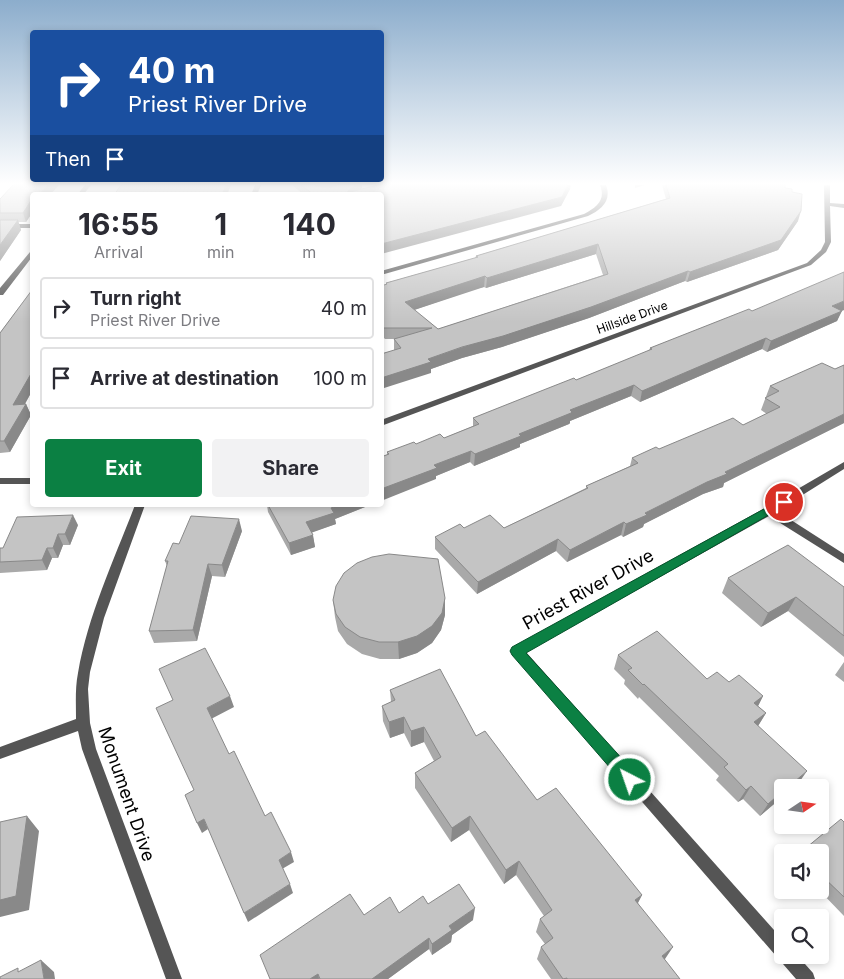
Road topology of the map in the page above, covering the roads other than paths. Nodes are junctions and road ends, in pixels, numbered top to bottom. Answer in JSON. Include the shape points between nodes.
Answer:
{"nodes":[{"id":1,"x":531,"y":231,"type":"edge"},
{"id":2,"x":828,"y":231,"type":"edge"},
{"id":3,"x":30,"y":256,"type":"edge"},
{"id":4,"x":384,"y":272,"type":"edge"},
{"id":5,"x":0,"y":293,"type":"edge"},
{"id":6,"x":384,"y":422,"type":"edge"},
{"id":7,"x":844,"y":465,"type":"edge"},
{"id":8,"x":0,"y":481,"type":"edge"},
{"id":9,"x":30,"y":481,"type":"edge"},
{"id":10,"x":139,"y":507,"type":"edge"},
{"id":11,"x":769,"y":511,"type":"junction"},
{"id":12,"x":844,"y":559,"type":"edge"},
{"id":13,"x":83,"y":723,"type":"junction"},
{"id":14,"x":0,"y":753,"type":"edge"},
{"id":15,"x":774,"y":942,"type":"edge"},
{"id":16,"x":794,"y":964,"type":"edge"},
{"id":17,"x":174,"y":979,"type":"edge"},
{"id":18,"x":807,"y":979,"type":"edge"}],
"edges":[{"from":1,"to":4,"type":"street"},
{"from":2,"to":6,"type":"street","name":"Hillside Drive","via":[[824,251],[809,264]]},
{"from":3,"to":5,"type":"street"},
{"from":7,"to":11,"type":"street","name":"Priest River Drive"},
{"from":8,"to":9,"type":"street"},
{"from":10,"to":13,"type":"street","name":"Monument Drive","via":[[98,618],[82,689]]},
{"from":11,"to":12,"type":"street"},
{"from":11,"to":15,"type":"street","name":"Priest River Drive","via":[[516,651]]},
{"from":13,"to":14,"type":"street"},
{"from":13,"to":17,"type":"street","name":"Monument Drive","via":[[89,749]]},
{"from":16,"to":18,"type":"street"}]}
